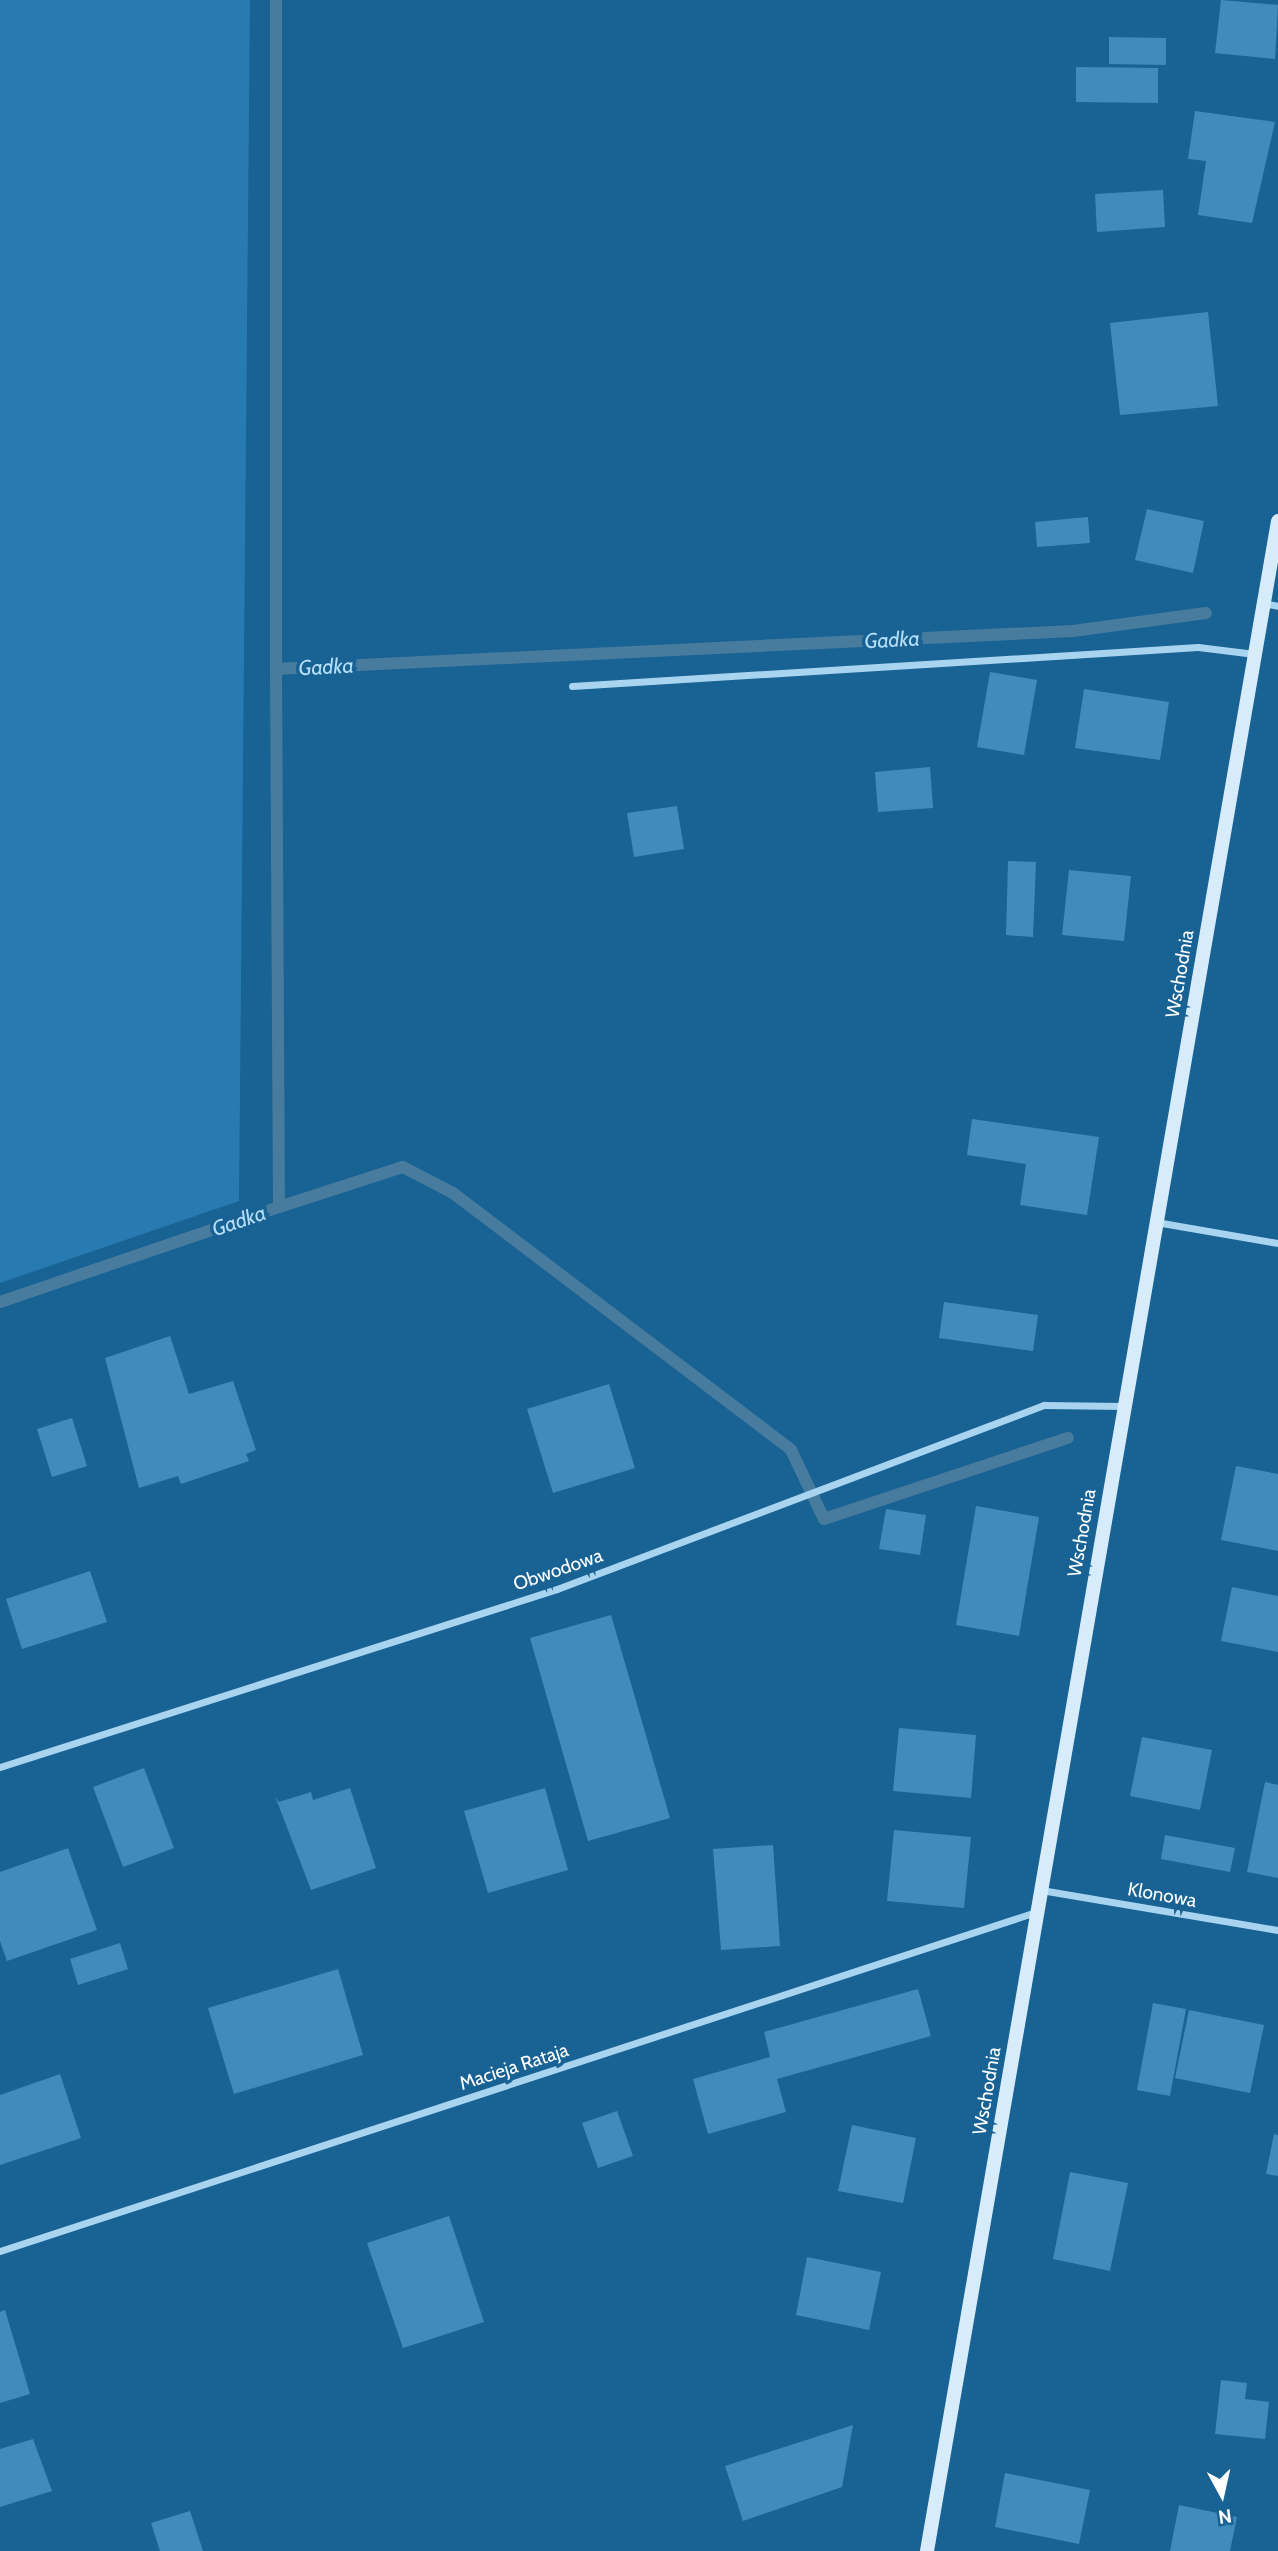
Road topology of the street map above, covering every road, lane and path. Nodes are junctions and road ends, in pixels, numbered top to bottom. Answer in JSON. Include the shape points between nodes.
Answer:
{"nodes":[{"id":1,"x":1278,"y":521,"type":"edge"},
{"id":2,"x":1271,"y":605,"type":"edge"},
{"id":3,"x":1255,"y":654,"type":"junction"},
{"id":4,"x":572,"y":686,"type":"dead end"},
{"id":5,"x":1156,"y":1222,"type":"junction"},
{"id":6,"x":1278,"y":1243,"type":"edge"},
{"id":7,"x":1123,"y":1406,"type":"junction"},
{"id":8,"x":0,"y":1767,"type":"edge"},
{"id":9,"x":1041,"y":1890,"type":"junction"},
{"id":10,"x":1037,"y":1912,"type":"junction"},
{"id":11,"x":1278,"y":1930,"type":"edge"},
{"id":12,"x":0,"y":2251,"type":"edge"},
{"id":13,"x":927,"y":2551,"type":"edge"}],
"edges":[{"from":1,"to":2,"type":"street","name":"Wschodnia"},
{"from":2,"to":3,"type":"street","name":"Wschodnia"},
{"from":3,"to":4,"type":"street","via":[[1198,646]]},
{"from":3,"to":5,"type":"street","name":"Wschodnia"},
{"from":5,"to":6,"type":"street"},
{"from":5,"to":7,"type":"street","name":"Wschodnia"},
{"from":7,"to":8,"type":"street","name":"Obwodowa","via":[[1044,1405],[557,1589]]},
{"from":7,"to":9,"type":"street","name":"Wschodnia"},
{"from":9,"to":10,"type":"street","name":"Wschodnia"},
{"from":9,"to":11,"type":"street","name":"Klonowa"},
{"from":10,"to":12,"type":"street","name":"Macieja Rataja"},
{"from":10,"to":13,"type":"street","name":"Wschodnia"}]}
